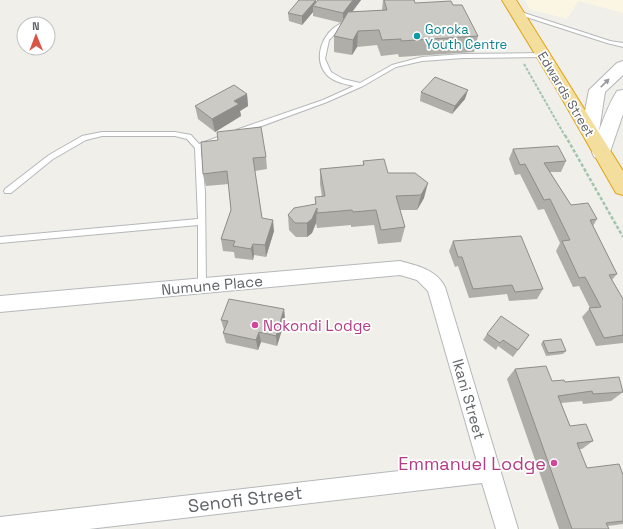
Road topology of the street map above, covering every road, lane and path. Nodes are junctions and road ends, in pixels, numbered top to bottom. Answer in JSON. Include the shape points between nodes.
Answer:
{"nodes":[{"id":1,"x":513,"y":6,"type":"edge"},
{"id":2,"x":340,"y":26,"type":"edge"},
{"id":3,"x":623,"y":45,"type":"edge"},
{"id":4,"x":519,"y":55,"type":"junction"},
{"id":5,"x":543,"y":55,"type":"junction"},
{"id":6,"x":623,"y":66,"type":"edge"},
{"id":7,"x":361,"y":85,"type":"junction"},
{"id":8,"x":623,"y":95,"type":"edge"},
{"id":9,"x":590,"y":132,"type":"junction"},
{"id":10,"x":198,"y":147,"type":"junction"},
{"id":11,"x":601,"y":152,"type":"junction"},
{"id":12,"x":623,"y":188,"type":"edge"},
{"id":13,"x":8,"y":191,"type":"dead end"},
{"id":14,"x":201,"y":222,"type":"junction"},
{"id":15,"x":623,"y":237,"type":"edge"},
{"id":16,"x":0,"y":240,"type":"edge"},
{"id":17,"x":423,"y":275,"type":"joint"},
{"id":18,"x":202,"y":286,"type":"junction"},
{"id":19,"x":0,"y":304,"type":"edge"},
{"id":20,"x":490,"y":470,"type":"junction"},
{"id":21,"x":0,"y":528,"type":"edge"},
{"id":22,"x":507,"y":529,"type":"edge"}],
"edges":[{"from":1,"to":3,"type":"lane"},
{"from":1,"to":5,"type":"highway","name":"Edwards Street"},
{"from":2,"to":7,"type":"lane","via":[[326,40],[322,59],[329,73],[341,81]]},
{"from":4,"to":5,"type":"lane"},
{"from":4,"to":7,"type":"lane","via":[[422,59],[394,66]]},
{"from":4,"to":15,"type":"path"},
{"from":5,"to":9,"type":"highway","name":"Edwards Street"},
{"from":9,"to":6,"type":"main road","one_way":true,"via":[[597,90]]},
{"from":7,"to":10,"type":"lane","via":[[325,101]]},
{"from":8,"to":11,"type":"main road"},
{"from":9,"to":11,"type":"highway","name":"Edwards Street"},
{"from":10,"to":13,"type":"lane","via":[[190,137],[174,134],[102,134],[84,138],[51,157]]},
{"from":10,"to":14,"type":"lane"},
{"from":11,"to":12,"type":"highway","name":"Edwards Street"},
{"from":14,"to":16,"type":"lane"},
{"from":14,"to":18,"type":"lane"},
{"from":17,"to":18,"type":"street","name":"Numune Place","via":[[400,268]]},
{"from":17,"to":20,"type":"street","name":"Ikani Street","via":[[436,287]]},
{"from":18,"to":19,"type":"street","name":"Numune Place"},
{"from":20,"to":21,"type":"street","name":"Senofi Street"},
{"from":20,"to":22,"type":"street","name":"Ikani Street"}]}
